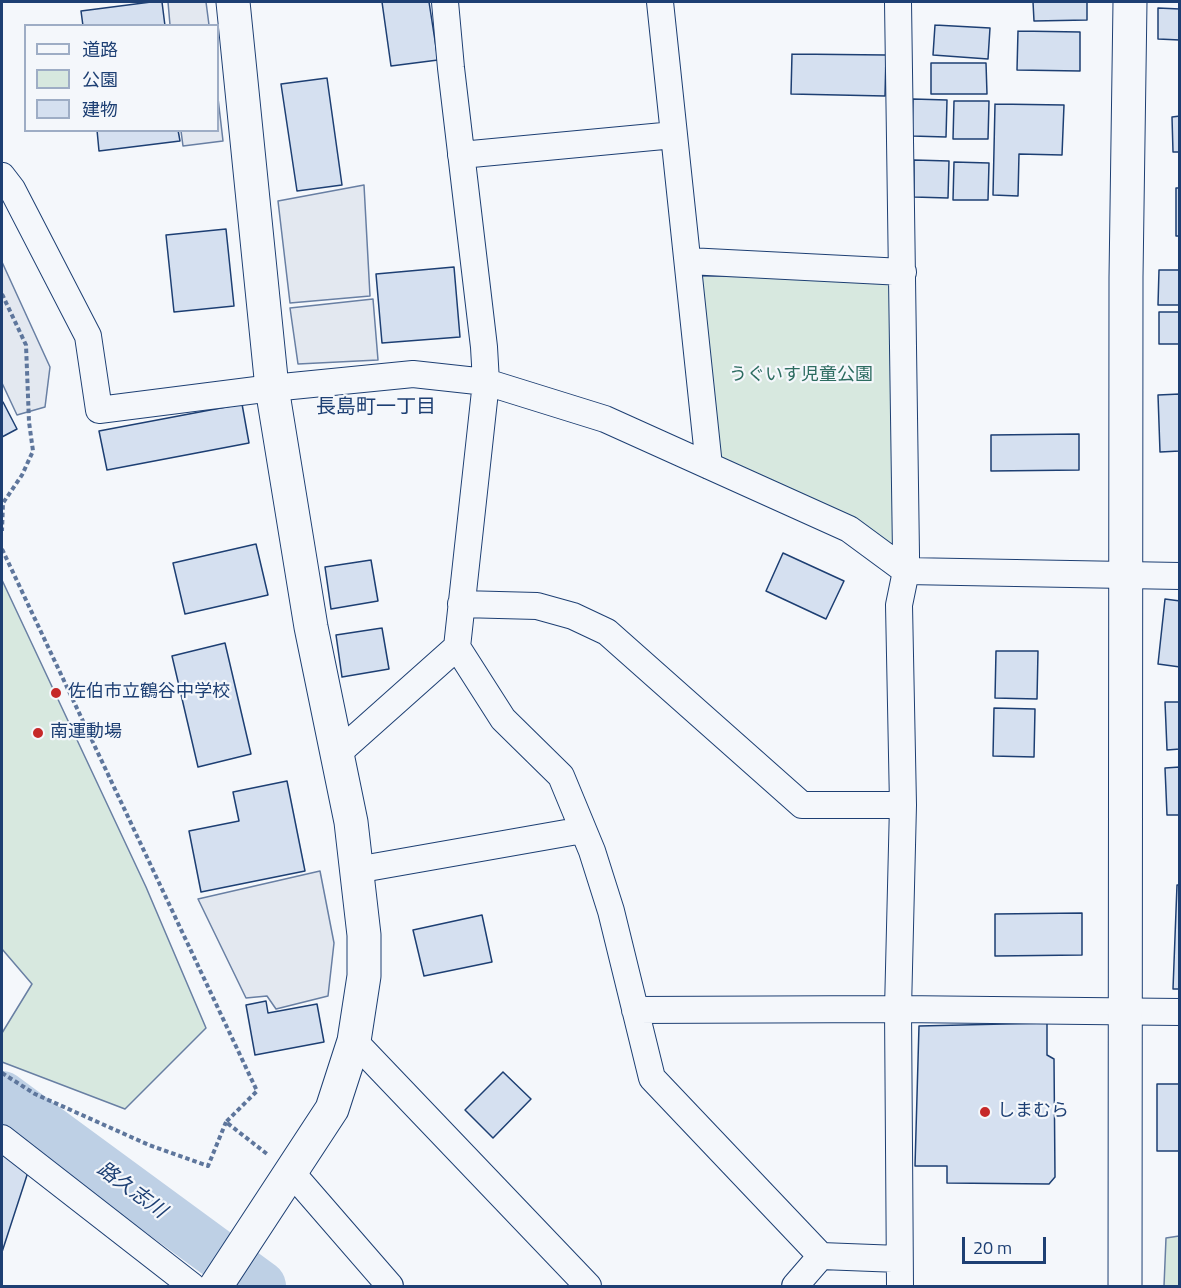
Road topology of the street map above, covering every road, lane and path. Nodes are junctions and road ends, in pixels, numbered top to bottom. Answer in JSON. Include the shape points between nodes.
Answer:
{"nodes":[{"id":1,"x":233,"y":2,"type":"edge"},
{"id":2,"x":446,"y":2,"type":"edge"},
{"id":3,"x":660,"y":2,"type":"edge"},
{"id":4,"x":898,"y":2,"type":"edge"},
{"id":5,"x":1131,"y":2,"type":"edge"},
{"id":6,"x":674,"y":135,"type":"junction"},
{"id":7,"x":461,"y":155,"type":"junction"},
{"id":8,"x":2,"y":176,"type":"edge"},
{"id":9,"x":688,"y":261,"type":"junction"},
{"id":10,"x":903,"y":272,"type":"junction"},
{"id":11,"x":2,"y":294,"type":"edge"},
{"id":12,"x":486,"y":382,"type":"junction"},
{"id":13,"x":272,"y":388,"type":"junction"},
{"id":14,"x":709,"y":466,"type":"junction"},
{"id":15,"x":2,"y":531,"type":"edge"},
{"id":16,"x":2,"y":549,"type":"edge"},
{"id":17,"x":906,"y":571,"type":"junction"},
{"id":18,"x":1126,"y":576,"type":"junction"},
{"id":19,"x":1179,"y":576,"type":"edge"},
{"id":20,"x":461,"y":604,"type":"junction"},
{"id":21,"x":457,"y":647,"type":"junction"},
{"id":22,"x":338,"y":753,"type":"junction"},
{"id":23,"x":903,"y":805,"type":"junction"},
{"id":24,"x":583,"y":830,"type":"junction"},
{"id":25,"x":356,"y":870,"type":"junction"},
{"id":26,"x":898,"y":1009,"type":"junction"},
{"id":27,"x":636,"y":1010,"type":"junction"},
{"id":28,"x":1125,"y":1012,"type":"junction"},
{"id":29,"x":1179,"y":1012,"type":"edge"},
{"id":30,"x":354,"y":1041,"type":"junction"},
{"id":31,"x":2,"y":1073,"type":"edge"},
{"id":32,"x":226,"y":1122,"type":"junction"},
{"id":33,"x":2,"y":1138,"type":"edge"},
{"id":34,"x":291,"y":1172,"type":"junction"},
{"id":35,"x":820,"y":1256,"type":"junction"},
{"id":36,"x":900,"y":1259,"type":"junction"},
{"id":37,"x":209,"y":1284,"type":"edge"},
{"id":38,"x":390,"y":1287,"type":"edge"},
{"id":39,"x":588,"y":1287,"type":"edge"},
{"id":40,"x":795,"y":1287,"type":"edge"},
{"id":41,"x":900,"y":1287,"type":"edge"},
{"id":42,"x":1125,"y":1287,"type":"edge"}],
"edges":[{"from":1,"to":13,"type":"street"},
{"from":2,"to":7,"type":"street"},
{"from":3,"to":6,"type":"street"},
{"from":4,"to":10,"type":"street"},
{"from":5,"to":18,"type":"street"},
{"from":6,"to":7,"type":"street"},
{"from":6,"to":9,"type":"street"},
{"from":7,"to":12,"type":"street"},
{"from":8,"to":13,"type":"street","via":[[88,336],[99,410]]},
{"from":9,"to":10,"type":"street"},
{"from":9,"to":14,"type":"street"},
{"from":10,"to":17,"type":"street"},
{"from":11,"to":15,"type":"path","via":[[26,345],[33,451],[3,503]]},
{"from":12,"to":13,"type":"street","via":[[413,374]]},
{"from":12,"to":14,"type":"street","via":[[605,419]]},
{"from":12,"to":20,"type":"street"},
{"from":13,"to":22,"type":"street","via":[[309,616]]},
{"from":14,"to":17,"type":"street","via":[[849,529]]},
{"from":16,"to":32,"type":"path","via":[[258,1091]]},
{"from":17,"to":18,"type":"street"},
{"from":17,"to":23,"type":"street","via":[[899,605]]},
{"from":18,"to":19,"type":"street"},
{"from":18,"to":28,"type":"street"},
{"from":20,"to":21,"type":"street"},
{"from":20,"to":23,"type":"street","via":[[537,606],[573,616],[607,632],[802,805]]},
{"from":21,"to":22,"type":"street"},
{"from":21,"to":24,"type":"street","via":[[504,719],[561,776]]},
{"from":22,"to":25,"type":"street"},
{"from":23,"to":26,"type":"street"},
{"from":24,"to":25,"type":"street"},
{"from":24,"to":27,"type":"street","via":[[611,910]]},
{"from":25,"to":30,"type":"street","via":[[364,935],[364,976]]},
{"from":26,"to":27,"type":"street"},
{"from":26,"to":28,"type":"street"},
{"from":26,"to":36,"type":"street"},
{"from":27,"to":35,"type":"street","via":[[652,1078]]},
{"from":28,"to":29,"type":"street"},
{"from":28,"to":42,"type":"street"},
{"from":30,"to":34,"type":"street","via":[[333,1109]]},
{"from":30,"to":39,"type":"street"},
{"from":31,"to":32,"type":"path","via":[[35,1094],[149,1145],[208,1166]]},
{"from":32,"to":34,"type":"path"},
{"from":33,"to":37,"type":"street"},
{"from":34,"to":37,"type":"street","via":[[251,1234]]},
{"from":34,"to":38,"type":"street"},
{"from":35,"to":36,"type":"street"},
{"from":35,"to":40,"type":"street"},
{"from":36,"to":41,"type":"street"}]}
